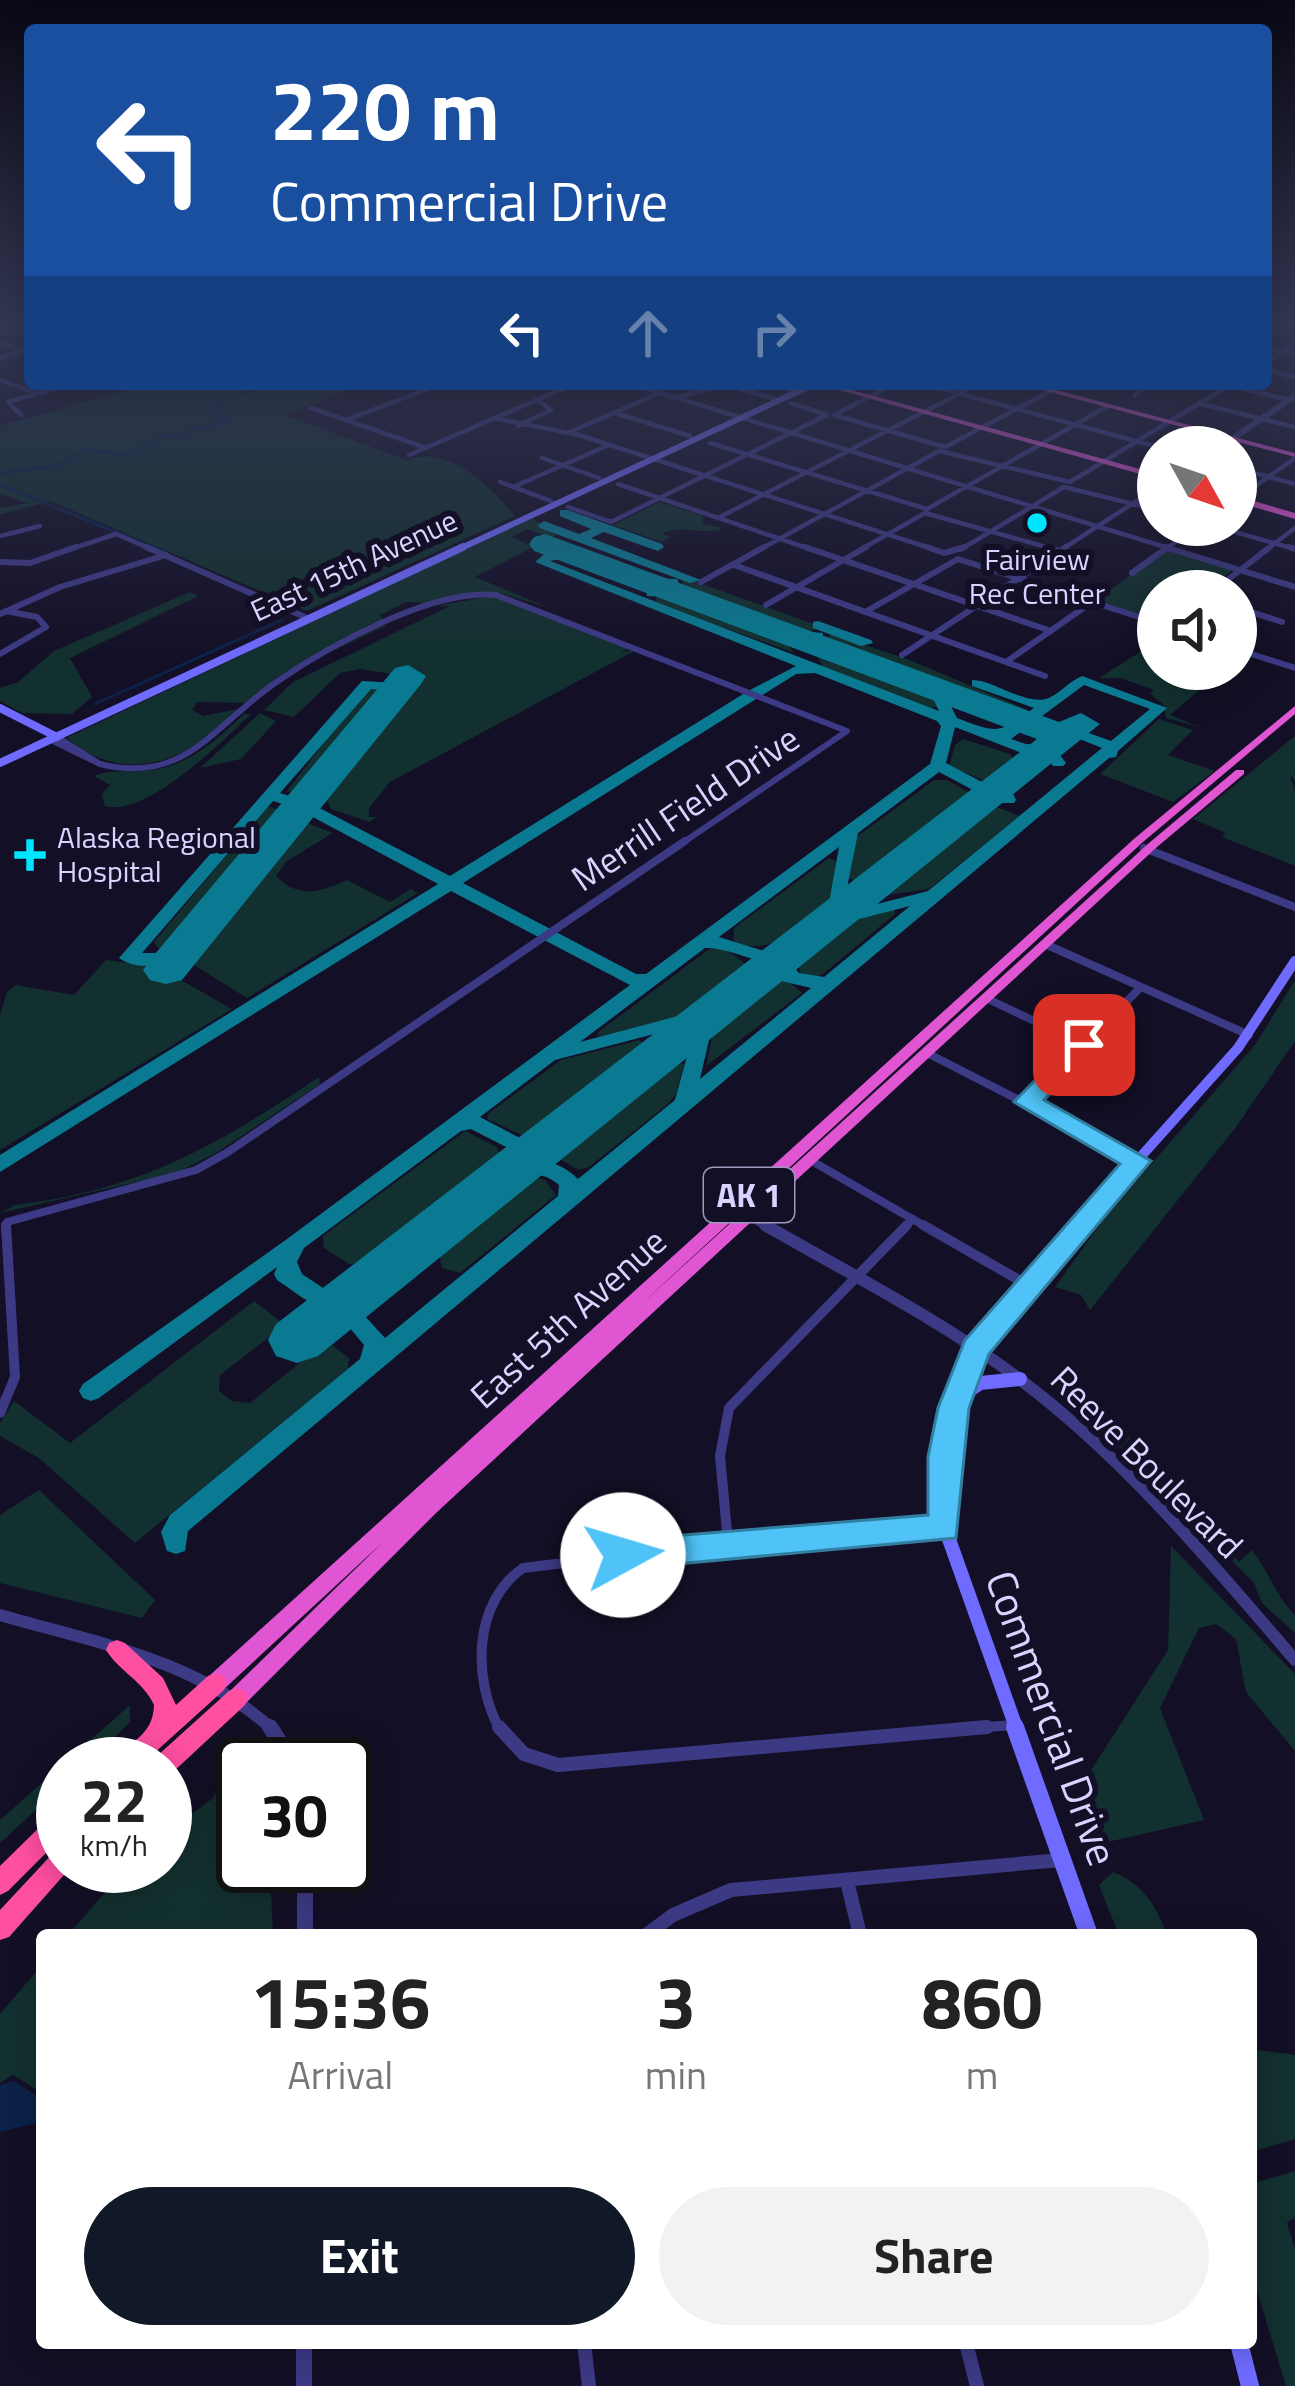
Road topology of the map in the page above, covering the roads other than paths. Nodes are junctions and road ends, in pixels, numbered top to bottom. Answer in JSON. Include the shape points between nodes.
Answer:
{"nodes":[{"id":1,"x":390,"y":435,"type":"edge"},
{"id":2,"x":458,"y":435,"type":"edge"},
{"id":3,"x":579,"y":435,"type":"edge"},
{"id":4,"x":698,"y":435,"type":"edge"},
{"id":5,"x":789,"y":435,"type":"edge"},
{"id":6,"x":796,"y":435,"type":"edge"},
{"id":7,"x":878,"y":435,"type":"edge"},
{"id":8,"x":901,"y":435,"type":"edge"},
{"id":9,"x":968,"y":435,"type":"edge"},
{"id":10,"x":1007,"y":435,"type":"edge"},
{"id":11,"x":1058,"y":435,"type":"edge"},
{"id":12,"x":690,"y":436,"type":"edge"},
{"id":13,"x":710,"y":443,"type":"dead end"},
{"id":14,"x":1137,"y":443,"type":"edge"},
{"id":15,"x":609,"y":445,"type":"junction"},
{"id":16,"x":1041,"y":445,"type":"junction"},
{"id":17,"x":1257,"y":445,"type":"edge"},
{"id":18,"x":427,"y":448,"type":"junction"},
{"id":19,"x":945,"y":448,"type":"junction"},
{"id":20,"x":846,"y":452,"type":"junction"},
{"id":21,"x":409,"y":455,"type":"dead end"},
{"id":22,"x":749,"y":455,"type":"junction"},
{"id":23,"x":1295,"y":456,"type":"edge"},
{"id":24,"x":542,"y":458,"type":"dead end"},
{"id":25,"x":648,"y":458,"type":"junction"},
{"id":26,"x":1104,"y":462,"type":"junction"},
{"id":27,"x":562,"y":465,"type":"junction"},
{"id":28,"x":1005,"y":466,"type":"junction"},
{"id":29,"x":906,"y":469,"type":"junction"},
{"id":30,"x":1137,"y":471,"type":"edge"},
{"id":31,"x":805,"y":473,"type":"junction"},
{"id":32,"x":1257,"y":474,"type":"edge"},
{"id":33,"x":706,"y":476,"type":"junction"},
{"id":34,"x":1268,"y":477,"type":"junction"},
{"id":35,"x":599,"y":478,"type":"junction"},
{"id":36,"x":500,"y":482,"type":"dead end"},
{"id":37,"x":618,"y":484,"type":"dead end"},
{"id":38,"x":1068,"y":484,"type":"junction"},
{"id":39,"x":1295,"y":484,"type":"edge"},
{"id":40,"x":1257,"y":485,"type":"edge"},
{"id":41,"x":513,"y":487,"type":"junction"},
{"id":42,"x":966,"y":488,"type":"junction"},
{"id":43,"x":864,"y":491,"type":"junction"},
{"id":44,"x":527,"y":492,"type":"junction"},
{"id":45,"x":763,"y":495,"type":"junction"},
{"id":46,"x":660,"y":499,"type":"junction"},
{"id":47,"x":550,"y":500,"type":"junction"},
{"id":48,"x":1137,"y":501,"type":"edge"},
{"id":49,"x":1133,"y":503,"type":"junction"},
{"id":50,"x":1137,"y":504,"type":"edge"},
{"id":51,"x":529,"y":505,"type":"dead end"},
{"id":52,"x":1257,"y":505,"type":"edge"},
{"id":53,"x":1032,"y":506,"type":"junction"},
{"id":54,"x":568,"y":507,"type":"dead end"},
{"id":55,"x":927,"y":511,"type":"junction"},
{"id":56,"x":823,"y":514,"type":"junction"},
{"id":57,"x":1295,"y":516,"type":"edge"},
{"id":58,"x":718,"y":518,"type":"junction"},
{"id":59,"x":40,"y":526,"type":"dead end"},
{"id":60,"x":1096,"y":527,"type":"junction"},
{"id":61,"x":1295,"y":528,"type":"edge"},
{"id":62,"x":992,"y":530,"type":"junction"},
{"id":63,"x":886,"y":535,"type":"junction"},
{"id":64,"x":0,"y":536,"type":"edge"},
{"id":65,"x":1257,"y":538,"type":"edge"},
{"id":66,"x":779,"y":539,"type":"junction"},
{"id":67,"x":1275,"y":543,"type":"junction"},
{"id":68,"x":1171,"y":546,"type":"edge"},
{"id":69,"x":1168,"y":548,"type":"junction"},
{"id":70,"x":1295,"y":549,"type":"edge"},
{"id":71,"x":1060,"y":551,"type":"junction"},
{"id":72,"x":166,"y":555,"type":"junction"},
{"id":73,"x":952,"y":556,"type":"junction"},
{"id":74,"x":841,"y":560,"type":"junction"},
{"id":75,"x":0,"y":562,"type":"edge"},
{"id":76,"x":732,"y":564,"type":"junction"},
{"id":77,"x":1240,"y":570,"type":"joint"},
{"id":78,"x":1132,"y":573,"type":"dead end"},
{"id":79,"x":1257,"y":575,"type":"edge"},
{"id":80,"x":1018,"y":578,"type":"junction"},
{"id":81,"x":700,"y":582,"type":"dead end"},
{"id":82,"x":910,"y":584,"type":"junction"},
{"id":83,"x":795,"y":587,"type":"junction"},
{"id":84,"x":1295,"y":587,"type":"edge"},
{"id":85,"x":1092,"y":602,"type":"junction"},
{"id":86,"x":766,"y":605,"type":"dead end"},
{"id":87,"x":977,"y":606,"type":"junction"},
{"id":88,"x":864,"y":612,"type":"junction"},
{"id":89,"x":3,"y":613,"type":"edge"},
{"id":90,"x":1257,"y":614,"type":"edge"},
{"id":91,"x":1137,"y":616,"type":"edge"},
{"id":92,"x":305,"y":617,"type":"junction"},
{"id":93,"x":1282,"y":622,"type":"dead end"},
{"id":94,"x":1051,"y":631,"type":"junction"},
{"id":95,"x":931,"y":636,"type":"junction"},
{"id":96,"x":0,"y":654,"type":"edge"},
{"id":97,"x":902,"y":655,"type":"dead end"},
{"id":98,"x":1257,"y":656,"type":"edge"},
{"id":99,"x":1006,"y":662,"type":"junction"},
{"id":100,"x":1295,"y":668,"type":"edge"},
{"id":101,"x":1045,"y":676,"type":"dead end"},
{"id":102,"x":0,"y":710,"type":"edge"},
{"id":103,"x":1293,"y":715,"type":"edge"},
{"id":104,"x":50,"y":736,"type":"junction"},
{"id":105,"x":0,"y":760,"type":"edge"},
{"id":106,"x":1142,"y":847,"type":"junction"},
{"id":107,"x":1295,"y":908,"type":"edge"},
{"id":108,"x":1045,"y":944,"type":"junction"},
{"id":109,"x":1295,"y":961,"type":"edge"},
{"id":110,"x":1141,"y":987,"type":"junction"},
{"id":111,"x":986,"y":998,"type":"junction"},
{"id":112,"x":1249,"y":1035,"type":"junction"},
{"id":113,"x":1084,"y":1045,"type":"junction"},
{"id":114,"x":927,"y":1053,"type":"junction"},
{"id":115,"x":1027,"y":1102,"type":"junction"},
{"id":116,"x":810,"y":1160,"type":"junction"},
{"id":117,"x":1138,"y":1161,"type":"junction"},
{"id":118,"x":742,"y":1212,"type":"junction"},
{"id":119,"x":913,"y":1220,"type":"junction"},
{"id":120,"x":854,"y":1278,"type":"junction"},
{"id":121,"x":1026,"y":1284,"type":"junction"},
{"id":122,"x":976,"y":1348,"type":"junction"},
{"id":123,"x":1020,"y":1379,"type":"junction"},
{"id":124,"x":956,"y":1400,"type":"junction"},
{"id":125,"x":0,"y":1412,"type":"edge"},
{"id":126,"x":945,"y":1528,"type":"junction"},
{"id":127,"x":728,"y":1544,"type":"junction"},
{"id":128,"x":0,"y":1615,"type":"edge"},
{"id":129,"x":118,"y":1650,"type":"junction"},
{"id":130,"x":1295,"y":1660,"type":"edge"},
{"id":131,"x":216,"y":1683,"type":"junction"},
{"id":132,"x":237,"y":1698,"type":"junction"},
{"id":133,"x":1012,"y":1725,"type":"junction"},
{"id":134,"x":155,"y":1737,"type":"edge"},
{"id":135,"x":156,"y":1737,"type":"edge"},
{"id":136,"x":279,"y":1737,"type":"edge"},
{"id":137,"x":192,"y":1739,"type":"edge"},
{"id":138,"x":36,"y":1847,"type":"edge"},
{"id":139,"x":1061,"y":1860,"type":"junction"},
{"id":140,"x":847,"y":1881,"type":"junction"},
{"id":141,"x":0,"y":1883,"type":"edge"},
{"id":142,"x":36,"y":1889,"type":"edge"},
{"id":143,"x":305,"y":1893,"type":"edge"},
{"id":144,"x":0,"y":1928,"type":"edge"},
{"id":145,"x":304,"y":1929,"type":"edge"},
{"id":146,"x":654,"y":1929,"type":"edge"},
{"id":147,"x":859,"y":1929,"type":"edge"},
{"id":148,"x":1087,"y":1929,"type":"edge"},
{"id":149,"x":304,"y":2349,"type":"edge"},
{"id":150,"x":585,"y":2349,"type":"edge"},
{"id":151,"x":968,"y":2349,"type":"edge"},
{"id":152,"x":1241,"y":2349,"type":"edge"},
{"id":153,"x":304,"y":2386,"type":"edge"},
{"id":154,"x":590,"y":2386,"type":"edge"},
{"id":155,"x":977,"y":2386,"type":"edge"},
{"id":156,"x":1250,"y":2386,"type":"edge"}],
"edges":[{"from":1,"to":18,"type":"street"},
{"from":2,"to":18,"type":"street"},
{"from":3,"to":15,"type":"street"},
{"from":4,"to":25,"type":"main road","name":"East 15th Avenue"},
{"from":5,"to":22,"type":"street"},
{"from":6,"to":20,"type":"street"},
{"from":7,"to":20,"type":"street"},
{"from":8,"to":19,"type":"street"},
{"from":9,"to":19,"type":"street"},
{"from":10,"to":16,"type":"highway"},
{"from":11,"to":16,"type":"street"},
{"from":12,"to":25,"type":"main road","name":"East 15th Avenue"},
{"from":13,"to":22,"type":"street"},
{"from":14,"to":26,"type":"street"},
{"from":15,"to":25,"type":"street"},
{"from":15,"to":27,"type":"street"},
{"from":16,"to":26,"type":"highway"},
{"from":16,"to":28,"type":"street"},
{"from":17,"to":23,"type":"highway"},
{"from":18,"to":21,"type":"street"},
{"from":19,"to":28,"type":"street"},
{"from":19,"to":29,"type":"street"},
{"from":20,"to":29,"type":"street"},
{"from":20,"to":31,"type":"street"},
{"from":22,"to":31,"type":"street"},
{"from":22,"to":33,"type":"street"},
{"from":23,"to":34,"type":"street"},
{"from":24,"to":27,"type":"street"},
{"from":25,"to":33,"type":"street"},
{"from":25,"to":35,"type":"main road","name":"East 15th Avenue"},
{"from":25,"to":92,"type":"main road","name":"East 15th Avenue"},
{"from":26,"to":30,"type":"highway"},
{"from":26,"to":38,"type":"street"},
{"from":27,"to":35,"type":"street"},
{"from":27,"to":41,"type":"street"},
{"from":28,"to":38,"type":"street"},
{"from":28,"to":42,"type":"street"},
{"from":29,"to":42,"type":"street"},
{"from":29,"to":43,"type":"street"},
{"from":31,"to":43,"type":"street"},
{"from":31,"to":45,"type":"street"},
{"from":32,"to":34,"type":"street"},
{"from":33,"to":45,"type":"street"},
{"from":33,"to":46,"type":"street"},
{"from":34,"to":39,"type":"street"},
{"from":34,"to":40,"type":"street"},
{"from":35,"to":47,"type":"main road","name":"East 15th Avenue"},
{"from":36,"to":41,"type":"street"},
{"from":37,"to":46,"type":"street"},
{"from":38,"to":49,"type":"street"},
{"from":38,"to":53,"type":"street"},
{"from":41,"to":44,"type":"street"},
{"from":42,"to":53,"type":"street"},
{"from":42,"to":55,"type":"street"},
{"from":43,"to":55,"type":"street"},
{"from":43,"to":56,"type":"street"},
{"from":44,"to":47,"type":"street"},
{"from":44,"to":51,"type":"street"},
{"from":45,"to":56,"type":"street"},
{"from":45,"to":58,"type":"street"},
{"from":46,"to":54,"type":"street","via":[[611,522]]},
{"from":46,"to":58,"type":"street"},
{"from":47,"to":92,"type":"main road","name":"East 15th Avenue"},
{"from":48,"to":49,"type":"street"},
{"from":49,"to":50,"type":"street"},
{"from":49,"to":60,"type":"street"},
{"from":52,"to":57,"type":"highway"},
{"from":53,"to":60,"type":"street"},
{"from":53,"to":62,"type":"street"},
{"from":55,"to":62,"type":"street"},
{"from":55,"to":63,"type":"street"},
{"from":56,"to":63,"type":"street"},
{"from":56,"to":66,"type":"street"},
{"from":58,"to":66,"type":"street"},
{"from":59,"to":64,"type":"street"},
{"from":60,"to":69,"type":"street"},
{"from":60,"to":71,"type":"street"},
{"from":61,"to":67,"type":"street"},
{"from":62,"to":71,"type":"street"},
{"from":62,"to":73,"type":"street"},
{"from":63,"to":73,"type":"street"},
{"from":63,"to":74,"type":"street"},
{"from":65,"to":67,"type":"street"},
{"from":66,"to":74,"type":"street"},
{"from":66,"to":76,"type":"street"},
{"from":67,"to":70,"type":"street"},
{"from":67,"to":77,"type":"street"},
{"from":68,"to":69,"type":"street"},
{"from":69,"to":77,"type":"street"},
{"from":69,"to":78,"type":"street"},
{"from":71,"to":80,"type":"street"},
{"from":72,"to":75,"type":"street","via":[[116,534],[30,563]]},
{"from":72,"to":89,"type":"street","via":[[46,589]]},
{"from":72,"to":92,"type":"street"},
{"from":73,"to":80,"type":"street"},
{"from":73,"to":82,"type":"street"},
{"from":74,"to":82,"type":"street"},
{"from":74,"to":83,"type":"street"},
{"from":76,"to":81,"type":"street"},
{"from":76,"to":83,"type":"street"},
{"from":79,"to":84,"type":"street"},
{"from":80,"to":85,"type":"street"},
{"from":80,"to":87,"type":"street"},
{"from":82,"to":87,"type":"street"},
{"from":82,"to":88,"type":"street"},
{"from":83,"to":86,"type":"street"},
{"from":83,"to":88,"type":"street"},
{"from":85,"to":91,"type":"street"},
{"from":85,"to":94,"type":"street"},
{"from":87,"to":94,"type":"street"},
{"from":87,"to":95,"type":"street"},
{"from":88,"to":95,"type":"street"},
{"from":89,"to":96,"type":"street","via":[[38,616],[46,627]]},
{"from":90,"to":93,"type":"street"},
{"from":92,"to":104,"type":"main road","name":"East 15th Avenue"},
{"from":94,"to":99,"type":"street"},
{"from":95,"to":97,"type":"street"},
{"from":95,"to":99,"type":"street"},
{"from":98,"to":100,"type":"street"},
{"from":99,"to":101,"type":"street"},
{"from":102,"to":104,"type":"main road"},
{"from":103,"to":106,"type":"highway","name":"East 5th Avenue","number":"AK 1"},
{"from":104,"to":105,"type":"main road","name":"East 15th Avenue"},
{"from":104,"to":125,"type":"street","name":"Merrill Field Drive","via":[[100,764],[142,769],[176,762],[277,681],[441,602],[477,594],[516,600],[847,731],[196,1170],[8,1222],[15,1377]]},
{"from":106,"to":107,"type":"street"},
{"from":106,"to":108,"type":"highway","name":"East 5th Avenue","number":"AK 1"},
{"from":106,"to":118,"type":"highway","name":"East 5th Avenue","number":"AK 1"},
{"from":108,"to":110,"type":"street"},
{"from":108,"to":111,"type":"highway","name":"East 5th Avenue","number":"AK 1"},
{"from":109,"to":112,"type":"main road","name":"Commercial Drive"},
{"from":110,"to":112,"type":"street"},
{"from":110,"to":113,"type":"street"},
{"from":111,"to":113,"type":"street"},
{"from":111,"to":114,"type":"highway","name":"East 5th Avenue","number":"AK 1"},
{"from":112,"to":117,"type":"main road","name":"Commercial Drive"},
{"from":113,"to":115,"type":"street"},
{"from":114,"to":115,"type":"street"},
{"from":114,"to":116,"type":"highway","name":"East 5th Avenue","number":"AK 1"},
{"from":115,"to":117,"type":"street"},
{"from":116,"to":118,"type":"highway","name":"East 5th Avenue","number":"AK 1"},
{"from":116,"to":119,"type":"street"},
{"from":117,"to":121,"type":"main road","name":"Commercial Drive"},
{"from":118,"to":120,"type":"street","name":"Reeve Boulevard"},
{"from":118,"to":131,"type":"highway","name":"East 5th Avenue","number":"AK 1"},
{"from":118,"to":132,"type":"highway","name":"East 5th Avenue","number":"AK 1"},
{"from":119,"to":120,"type":"street"},
{"from":119,"to":121,"type":"street"},
{"from":120,"to":122,"type":"street","name":"Reeve Boulevard"},
{"from":120,"to":127,"type":"street","via":[[729,1408],[720,1456]]},
{"from":121,"to":122,"type":"main road","name":"Commercial Drive"},
{"from":122,"to":123,"type":"street","name":"Reeve Boulevard"},
{"from":122,"to":124,"type":"main road","name":"Commercial Drive"},
{"from":123,"to":124,"type":"main road","via":[[980,1383]]},
{"from":123,"to":130,"type":"street","name":"Reeve Boulevard","via":[[1114,1461]]},
{"from":124,"to":126,"type":"main road","name":"Commercial Drive","via":[[944,1457]]},
{"from":126,"to":127,"type":"street"},
{"from":126,"to":133,"type":"main road","name":"Commercial Drive"},
{"from":127,"to":133,"type":"street","via":[[534,1564],[502,1583],[481,1627],[491,1718],[511,1746],[544,1763]]},
{"from":128,"to":129,"type":"street"},
{"from":129,"to":131,"type":"street"},
{"from":129,"to":134,"type":"highway","via":[[162,1694],[166,1715]]},
{"from":131,"to":132,"type":"street"},
{"from":131,"to":135,"type":"highway","number":"AK 1"},
{"from":132,"to":136,"type":"street"},
{"from":132,"to":137,"type":"highway","number":"AK 1"},
{"from":133,"to":139,"type":"main road","name":"Commercial Drive"},
{"from":138,"to":141,"type":"highway"},
{"from":139,"to":140,"type":"street"},
{"from":139,"to":148,"type":"main road","name":"Commercial Drive"},
{"from":140,"to":146,"type":"street","via":[[731,1891]]},
{"from":140,"to":147,"type":"street"},
{"from":142,"to":144,"type":"highway"},
{"from":143,"to":145,"type":"street"},
{"from":149,"to":153,"type":"street"},
{"from":150,"to":154,"type":"street"},
{"from":151,"to":155,"type":"street"},
{"from":152,"to":156,"type":"main road"}]}
